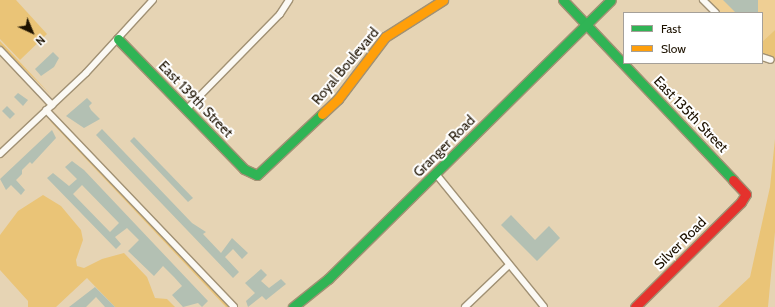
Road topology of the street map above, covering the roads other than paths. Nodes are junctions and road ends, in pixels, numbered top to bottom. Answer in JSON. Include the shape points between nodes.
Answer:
{"nodes":[{"id":1,"x":153,"y":0,"type":"edge"},
{"id":2,"x":290,"y":0,"type":"edge"},
{"id":3,"x":443,"y":0,"type":"edge"},
{"id":4,"x":562,"y":0,"type":"edge"},
{"id":5,"x":612,"y":0,"type":"edge"},
{"id":6,"x":703,"y":0,"type":"edge"},
{"id":7,"x":715,"y":12,"type":"edge"},
{"id":8,"x":586,"y":25,"type":"junction"},
{"id":9,"x":118,"y":39,"type":"junction"},
{"id":10,"x":0,"y":50,"type":"edge"},
{"id":11,"x":763,"y":57,"type":"edge"},
{"id":12,"x":771,"y":60,"type":"dead end"},
{"id":13,"x":623,"y":63,"type":"edge"},
{"id":14,"x":624,"y":64,"type":"edge"},
{"id":15,"x":52,"y":105,"type":"junction"},
{"id":16,"x":46,"y":110,"type":"junction"},
{"id":17,"x":186,"y":110,"type":"junction"},
{"id":18,"x":0,"y":154,"type":"edge"},
{"id":19,"x":436,"y":174,"type":"junction"},
{"id":20,"x":256,"y":175,"type":"joint"},
{"id":21,"x":745,"y":198,"type":"joint"},
{"id":22,"x":509,"y":264,"type":"junction"},
{"id":23,"x":234,"y":307,"type":"edge"},
{"id":24,"x":293,"y":307,"type":"edge"},
{"id":25,"x":465,"y":307,"type":"edge"},
{"id":26,"x":544,"y":307,"type":"edge"},
{"id":27,"x":635,"y":307,"type":"edge"}],
"edges":[{"from":1,"to":9,"type":"street"},
{"from":2,"to":17,"type":"street","via":[[280,14]]},
{"from":3,"to":20,"type":"street","name":"Royal Boulevard","via":[[401,24],[386,37],[372,51],[338,99]]},
{"from":4,"to":8,"type":"street","name":"East 135th Street"},
{"from":5,"to":8,"type":"street","name":"Granger Road"},
{"from":6,"to":7,"type":"street"},
{"from":8,"to":13,"type":"street","name":"East 135th Street"},
{"from":8,"to":19,"type":"street","name":"Granger Road"},
{"from":9,"to":15,"type":"street"},
{"from":9,"to":17,"type":"street","name":"East 139th Street"},
{"from":10,"to":15,"type":"street"},
{"from":11,"to":12,"type":"street"},
{"from":14,"to":21,"type":"street","name":"East 135th Street","via":[[742,187]]},
{"from":15,"to":16,"type":"street"},
{"from":16,"to":18,"type":"street"},
{"from":16,"to":23,"type":"street"},
{"from":17,"to":20,"type":"street","name":"East 139th Street","via":[[244,169]]},
{"from":19,"to":22,"type":"street"},
{"from":19,"to":24,"type":"street","name":"Granger Road","via":[[328,279]]},
{"from":21,"to":27,"type":"street","name":"Silver Road"},
{"from":22,"to":25,"type":"street"},
{"from":22,"to":26,"type":"street"}]}
